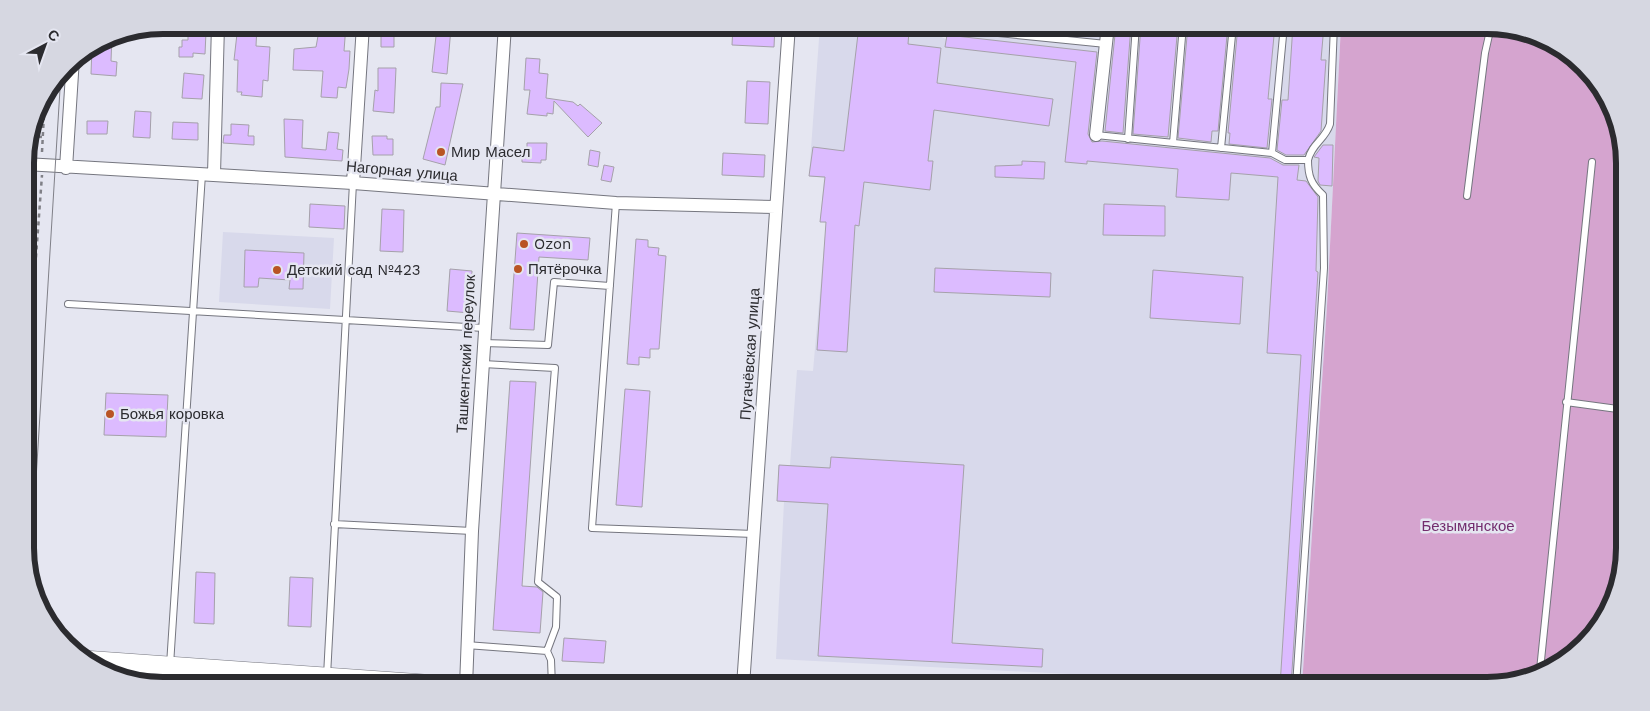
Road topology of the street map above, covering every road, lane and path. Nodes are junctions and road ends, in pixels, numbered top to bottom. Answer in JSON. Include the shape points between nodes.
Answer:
{"nodes":[{"id":1,"x":217,"y":34,"type":"edge"},
{"id":2,"x":362,"y":34,"type":"edge"},
{"id":3,"x":504,"y":34,"type":"edge"},
{"id":4,"x":788,"y":34,"type":"edge"},
{"id":5,"x":1007,"y":34,"type":"edge"},
{"id":6,"x":1107,"y":34,"type":"edge"},
{"id":7,"x":1135,"y":34,"type":"edge"},
{"id":8,"x":1182,"y":34,"type":"edge"},
{"id":9,"x":1232,"y":34,"type":"edge"},
{"id":10,"x":1283,"y":34,"type":"edge"},
{"id":11,"x":1334,"y":34,"type":"edge"},
{"id":12,"x":1489,"y":34,"type":"edge"},
{"id":13,"x":1106,"y":44,"type":"junction"},
{"id":14,"x":72,"y":70,"type":"edge"},
{"id":15,"x":44,"y":114,"type":"edge"},
{"id":16,"x":1096,"y":136,"type":"joint"},
{"id":17,"x":36,"y":137,"type":"edge"},
{"id":18,"x":42,"y":137,"type":"junction"},
{"id":19,"x":1128,"y":139,"type":"junction"},
{"id":20,"x":1173,"y":143,"type":"junction"},
{"id":21,"x":1221,"y":148,"type":"junction"},
{"id":22,"x":1272,"y":153,"type":"junction"},
{"id":23,"x":1308,"y":160,"type":"junction"},
{"id":24,"x":1592,"y":162,"type":"dead end"},
{"id":25,"x":34,"y":165,"type":"edge"},
{"id":26,"x":42,"y":165,"type":"junction"},
{"id":27,"x":66,"y":168,"type":"junction"},
{"id":28,"x":208,"y":174,"type":"junction"},
{"id":29,"x":353,"y":183,"type":"junction"},
{"id":30,"x":492,"y":195,"type":"junction"},
{"id":31,"x":1467,"y":196,"type":"dead end"},
{"id":32,"x":616,"y":203,"type":"junction"},
{"id":33,"x":776,"y":207,"type":"junction"},
{"id":34,"x":34,"y":279,"type":"edge"},
{"id":35,"x":610,"y":286,"type":"junction"},
{"id":36,"x":68,"y":304,"type":"dead end"},
{"id":37,"x":193,"y":310,"type":"junction"},
{"id":38,"x":346,"y":321,"type":"junction"},
{"id":39,"x":484,"y":328,"type":"junction"},
{"id":40,"x":483,"y":343,"type":"junction"},
{"id":41,"x":483,"y":364,"type":"junction"},
{"id":42,"x":1566,"y":402,"type":"junction"},
{"id":43,"x":1616,"y":409,"type":"edge"},
{"id":44,"x":334,"y":524,"type":"junction"},
{"id":45,"x":472,"y":531,"type":"junction"},
{"id":46,"x":754,"y":534,"type":"junction"},
{"id":47,"x":466,"y":645,"type":"junction"},
{"id":48,"x":548,"y":651,"type":"junction"},
{"id":49,"x":100,"y":661,"type":"edge"},
{"id":50,"x":1540,"y":665,"type":"edge"},
{"id":51,"x":170,"y":666,"type":"junction"},
{"id":52,"x":327,"y":677,"type":"joint"},
{"id":53,"x":466,"y":677,"type":"edge"},
{"id":54,"x":552,"y":677,"type":"edge"},
{"id":55,"x":744,"y":677,"type":"edge"},
{"id":56,"x":1297,"y":677,"type":"edge"}],
"edges":[{"from":1,"to":28,"type":"street"},
{"from":2,"to":29,"type":"street"},
{"from":3,"to":30,"type":"street","name":"Ташкентский переулок"},
{"from":4,"to":33,"type":"street","name":"Пугачёвская улица"},
{"from":5,"to":13,"type":"lane"},
{"from":6,"to":13,"type":"street"},
{"from":7,"to":19,"type":"lane"},
{"from":8,"to":20,"type":"lane"},
{"from":9,"to":21,"type":"lane"},
{"from":10,"to":22,"type":"lane"},
{"from":11,"to":23,"type":"lane","via":[[1330,124],[1326,135],[1311,149]]},
{"from":12,"to":31,"type":"lane"},
{"from":13,"to":16,"type":"street"},
{"from":14,"to":27,"type":"street"},
{"from":15,"to":18,"type":"path"},
{"from":16,"to":19,"type":"lane"},
{"from":17,"to":18,"type":"path"},
{"from":18,"to":26,"type":"path"},
{"from":19,"to":20,"type":"lane"},
{"from":20,"to":21,"type":"lane"},
{"from":21,"to":22,"type":"lane"},
{"from":22,"to":23,"type":"lane","via":[[1285,160]]},
{"from":23,"to":56,"type":"lane","via":[[1308,175],[1323,195],[1324,268]]},
{"from":24,"to":42,"type":"lane"},
{"from":25,"to":26,"type":"street","name":"Нагорная улица"},
{"from":26,"to":27,"type":"street","name":"Нагорная улица"},
{"from":26,"to":34,"type":"path"},
{"from":27,"to":28,"type":"street","name":"Нагорная улица"},
{"from":28,"to":29,"type":"street","name":"Нагорная улица"},
{"from":28,"to":37,"type":"lane"},
{"from":29,"to":30,"type":"street","name":"Нагорная улица"},
{"from":29,"to":38,"type":"lane"},
{"from":30,"to":32,"type":"street","name":"Нагорная улица"},
{"from":30,"to":39,"type":"street","name":"Ташкентский переулок"},
{"from":32,"to":33,"type":"street","name":"Нагорная улица"},
{"from":32,"to":35,"type":"lane"},
{"from":33,"to":46,"type":"street","name":"Пугачёвская улица"},
{"from":35,"to":40,"type":"lane","via":[[554,282],[548,346]]},
{"from":35,"to":46,"type":"lane","via":[[592,528]]},
{"from":36,"to":37,"type":"lane"},
{"from":37,"to":38,"type":"lane"},
{"from":37,"to":51,"type":"lane"},
{"from":38,"to":39,"type":"lane"},
{"from":38,"to":44,"type":"lane"},
{"from":39,"to":40,"type":"street","name":"Ташкентский переулок"},
{"from":40,"to":41,"type":"street","name":"Ташкентский переулок"},
{"from":41,"to":45,"type":"street","name":"Ташкентский переулок"},
{"from":41,"to":48,"type":"lane","via":[[555,368],[538,582],[557,597],[556,627]]},
{"from":42,"to":43,"type":"lane"},
{"from":42,"to":50,"type":"lane"},
{"from":44,"to":45,"type":"lane"},
{"from":44,"to":52,"type":"lane"},
{"from":45,"to":47,"type":"street","name":"Ташкентский переулок"},
{"from":46,"to":55,"type":"street","name":"Пугачёвская улица"},
{"from":47,"to":48,"type":"lane"},
{"from":47,"to":53,"type":"street","name":"Ташкентский переулок"},
{"from":48,"to":54,"type":"lane"},
{"from":49,"to":51,"type":"street"},
{"from":51,"to":52,"type":"street"}]}
